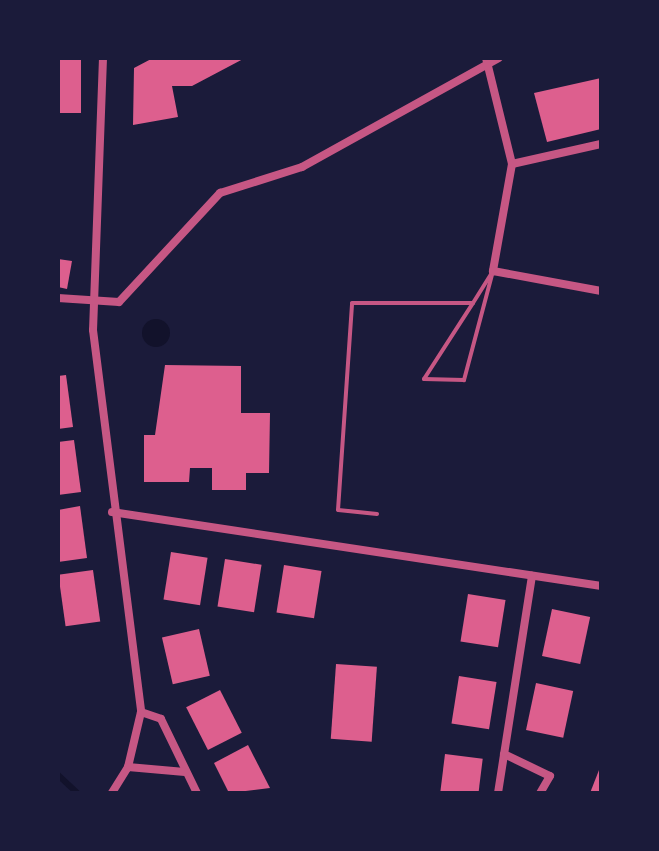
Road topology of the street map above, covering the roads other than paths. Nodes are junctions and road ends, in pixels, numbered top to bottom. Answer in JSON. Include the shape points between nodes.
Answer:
{"nodes":[{"id":1,"x":103,"y":58,"type":"edge"},
{"id":2,"x":499,"y":58,"type":"edge"},
{"id":3,"x":487,"y":61,"type":"edge"},
{"id":4,"x":601,"y":144,"type":"edge"},
{"id":5,"x":512,"y":164,"type":"junction"},
{"id":6,"x":493,"y":271,"type":"junction"},
{"id":7,"x":601,"y":291,"type":"edge"},
{"id":8,"x":58,"y":298,"type":"edge"},
{"id":9,"x":473,"y":303,"type":"junction"},
{"id":10,"x":93,"y":306,"type":"junction"},
{"id":11,"x":112,"y":512,"type":"junction"},
{"id":12,"x":377,"y":514,"type":"dead end"},
{"id":13,"x":532,"y":576,"type":"junction"},
{"id":14,"x":601,"y":586,"type":"edge"},
{"id":15,"x":141,"y":712,"type":"junction"},
{"id":16,"x":504,"y":754,"type":"junction"},
{"id":17,"x":128,"y":767,"type":"junction"},
{"id":18,"x":185,"y":772,"type":"junction"},
{"id":19,"x":114,"y":790,"type":"edge"},
{"id":20,"x":197,"y":793,"type":"edge"},
{"id":21,"x":498,"y":793,"type":"edge"},
{"id":22,"x":540,"y":793,"type":"edge"}],
"edges":[{"from":1,"to":10,"type":"street"},
{"from":2,"to":3,"type":"street"},
{"from":3,"to":5,"type":"street"},
{"from":3,"to":10,"type":"street","via":[[302,167],[220,193],[119,302]]},
{"from":4,"to":5,"type":"street"},
{"from":5,"to":6,"type":"street"},
{"from":6,"to":7,"type":"street"},
{"from":6,"to":9,"type":"lane"},
{"from":6,"to":9,"type":"lane","via":[[464,380],[424,379]]},
{"from":8,"to":10,"type":"street"},
{"from":9,"to":12,"type":"lane","via":[[352,303],[338,510]]},
{"from":10,"to":11,"type":"street"},
{"from":11,"to":13,"type":"street"},
{"from":11,"to":15,"type":"street"},
{"from":13,"to":14,"type":"street"},
{"from":13,"to":16,"type":"street"},
{"from":15,"to":17,"type":"street"},
{"from":15,"to":18,"type":"street","via":[[161,719],[182,749]]},
{"from":16,"to":21,"type":"street"},
{"from":16,"to":22,"type":"street","via":[[550,776]]},
{"from":17,"to":18,"type":"street"},
{"from":17,"to":19,"type":"street"},
{"from":18,"to":20,"type":"street"}]}
